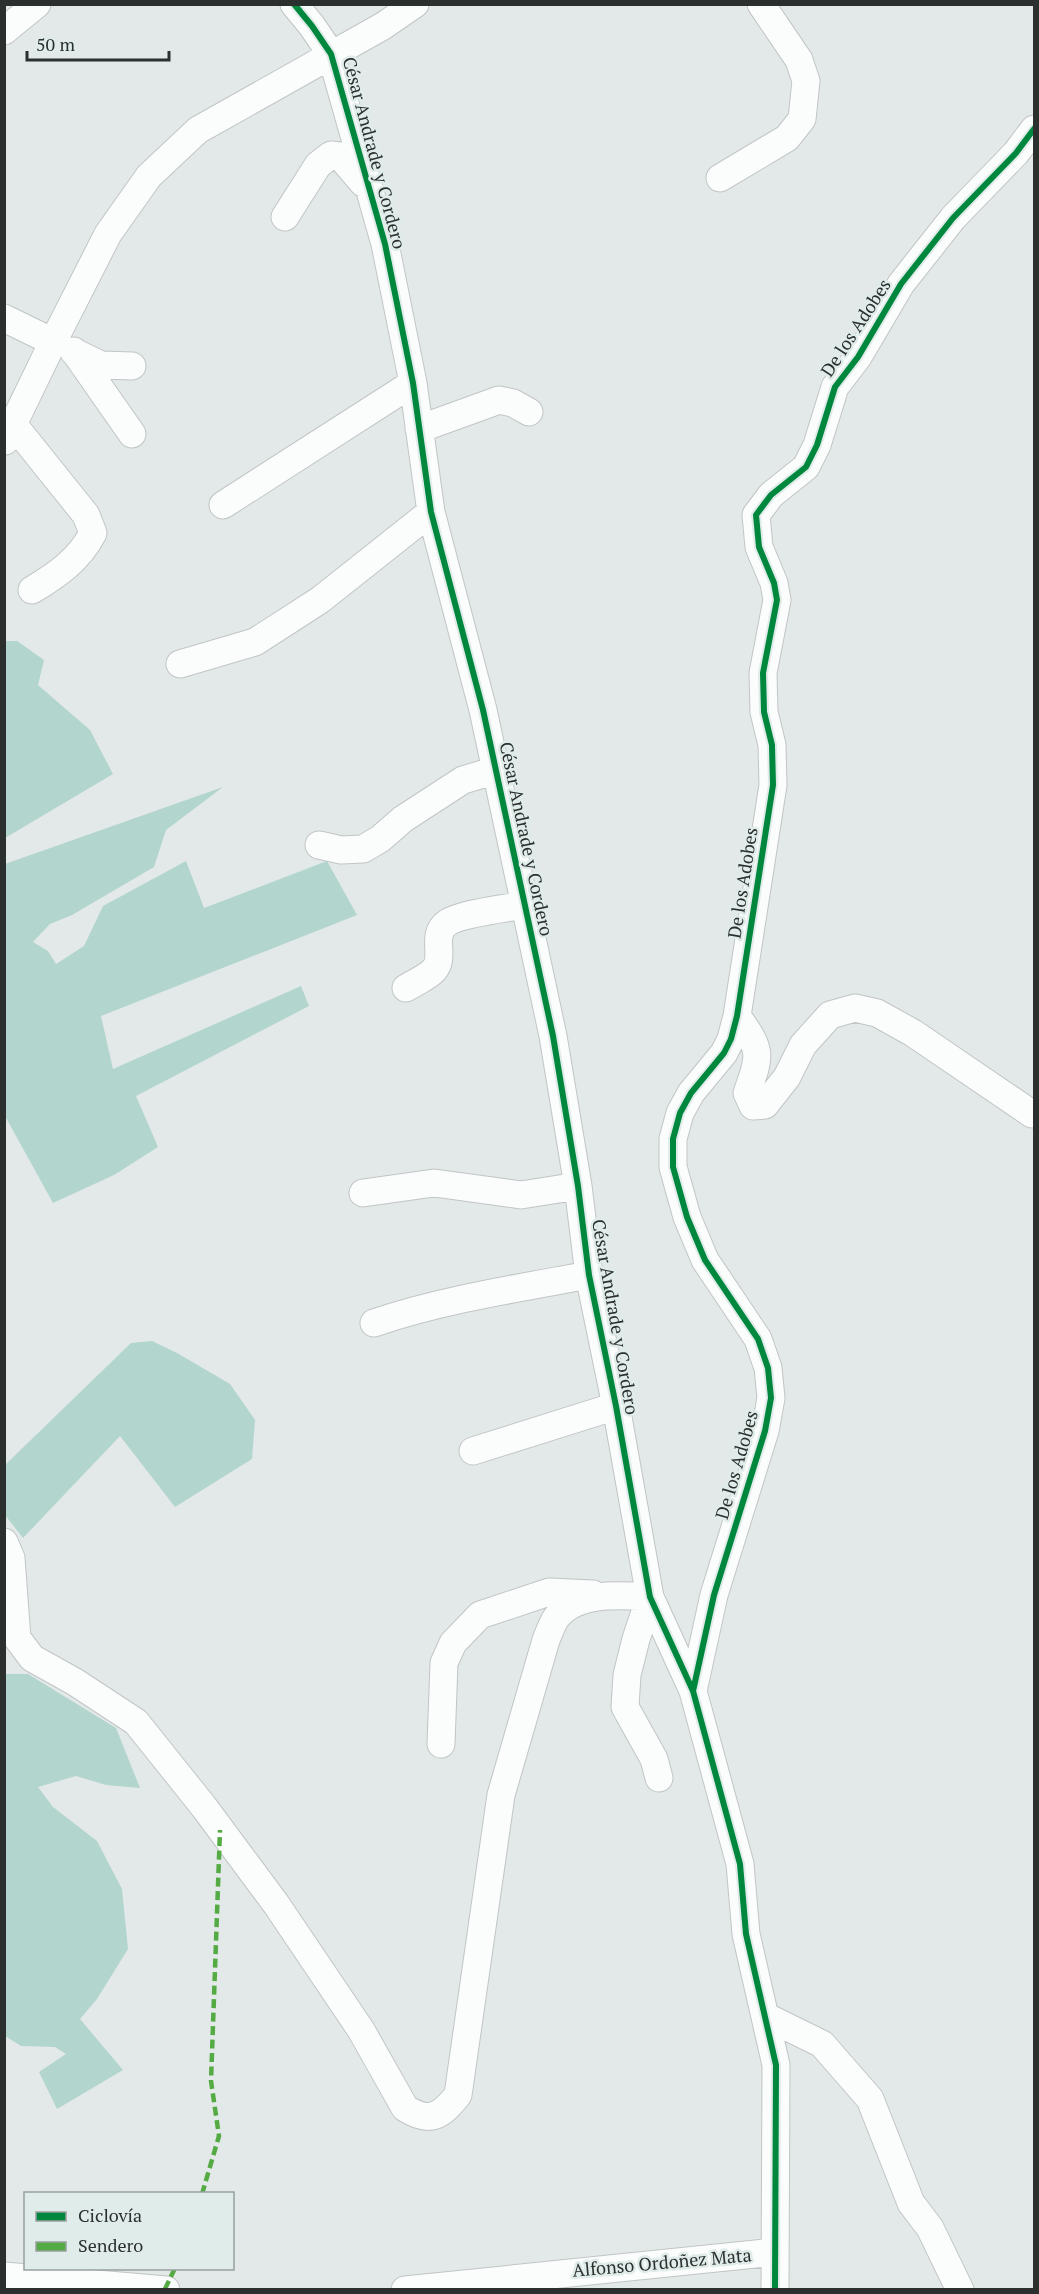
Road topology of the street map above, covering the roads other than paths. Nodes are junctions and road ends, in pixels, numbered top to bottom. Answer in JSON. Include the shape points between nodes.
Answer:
{"nodes":[{"id":1,"x":37,"y":4,"type":"edge"},
{"id":2,"x":294,"y":4,"type":"edge"},
{"id":3,"x":415,"y":4,"type":"edge"},
{"id":4,"x":761,"y":4,"type":"edge"},
{"id":5,"x":4,"y":31,"type":"edge"},
{"id":6,"x":331,"y":54,"type":"junction"},
{"id":7,"x":1035,"y":129,"type":"edge"},
{"id":8,"x":720,"y":178,"type":"dead end"},
{"id":9,"x":370,"y":194,"type":"junction"},
{"id":10,"x":285,"y":217,"type":"dead end"},
{"id":11,"x":4,"y":318,"type":"edge"},
{"id":12,"x":62,"y":340,"type":"junction"},
{"id":13,"x":132,"y":366,"type":"dead end"},
{"id":14,"x":413,"y":383,"type":"junction"},
{"id":15,"x":529,"y":412,"type":"dead end"},
{"id":16,"x":419,"y":429,"type":"junction"},
{"id":17,"x":9,"y":433,"type":"edge"},
{"id":18,"x":132,"y":434,"type":"dead end"},
{"id":19,"x":223,"y":505,"type":"dead end"},
{"id":20,"x":431,"y":512,"type":"junction"},
{"id":21,"x":33,"y":590,"type":"dead end"},
{"id":22,"x":180,"y":664,"type":"dead end"},
{"id":23,"x":496,"y":770,"type":"junction"},
{"id":24,"x":319,"y":845,"type":"dead end"},
{"id":25,"x":525,"y":905,"type":"junction"},
{"id":26,"x":406,"y":987,"type":"dead end"},
{"id":27,"x":737,"y":1016,"type":"junction"},
{"id":28,"x":1032,"y":1114,"type":"dead end"},
{"id":29,"x":578,"y":1186,"type":"junction"},
{"id":30,"x":363,"y":1193,"type":"dead end"},
{"id":31,"x":589,"y":1275,"type":"junction"},
{"id":32,"x":374,"y":1323,"type":"dead end"},
{"id":33,"x":616,"y":1406,"type":"junction"},
{"id":34,"x":473,"y":1451,"type":"dead end"},
{"id":35,"x":4,"y":1542,"type":"edge"},
{"id":36,"x":609,"y":1594,"type":"junction"},
{"id":37,"x":650,"y":1597,"type":"junction"},
{"id":38,"x":693,"y":1691,"type":"junction"},
{"id":39,"x":441,"y":1744,"type":"dead end"},
{"id":40,"x":659,"y":1778,"type":"dead end"},
{"id":41,"x":765,"y":2016,"type":"junction"},
{"id":42,"x":775,"y":2253,"type":"junction"},
{"id":43,"x":4,"y":2276,"type":"edge"},
{"id":44,"x":532,"y":2283,"type":"edge"},
{"id":45,"x":45,"y":2284,"type":"edge"},
{"id":46,"x":166,"y":2289,"type":"edge"},
{"id":47,"x":405,"y":2289,"type":"edge"},
{"id":48,"x":775,"y":2289,"type":"edge"},
{"id":49,"x":960,"y":2289,"type":"edge"}],
"edges":[{"from":1,"to":5,"type":"street"},
{"from":2,"to":6,"type":"street","name":"César Andrade y Cordero"},
{"from":3,"to":6,"type":"street"},
{"from":4,"to":8,"type":"street","via":[[799,60],[806,81],[802,119],[787,138]]},
{"from":6,"to":9,"type":"street","name":"César Andrade y Cordero"},
{"from":6,"to":12,"type":"street","via":[[198,130],[149,176],[108,234]]},
{"from":7,"to":27,"type":"street","name":"De los Adobes","via":[[954,218],[901,284],[858,357],[835,387],[806,467],[771,495],[756,515],[759,547],[777,600],[763,673],[773,785]]},
{"from":9,"to":10,"type":"street","via":[[340,156],[331,155],[318,165]]},
{"from":9,"to":14,"type":"street","name":"César Andrade y Cordero","via":[[385,244]]},
{"from":11,"to":12,"type":"street"},
{"from":12,"to":13,"type":"street","via":[[102,365]]},
{"from":12,"to":17,"type":"street"},
{"from":12,"to":18,"type":"street"},
{"from":14,"to":16,"type":"street","name":"César Andrade y Cordero"},
{"from":14,"to":19,"type":"street"},
{"from":15,"to":16,"type":"street","via":[[499,400]]},
{"from":16,"to":20,"type":"street","name":"César Andrade y Cordero"},
{"from":17,"to":21,"type":"street","via":[[86,515],[93,533],[62,572]]},
{"from":20,"to":22,"type":"street","via":[[320,600],[255,642]]},
{"from":20,"to":23,"type":"street","name":"César Andrade y Cordero"},
{"from":23,"to":24,"type":"street","via":[[463,780],[363,849]]},
{"from":23,"to":25,"type":"street","name":"César Andrade y Cordero"},
{"from":25,"to":26,"type":"street","via":[[447,923],[438,936],[435,970]]},
{"from":25,"to":29,"type":"street","name":"César Andrade y Cordero"},
{"from":27,"to":28,"type":"street","via":[[754,1041],[758,1062],[747,1093],[753,1106],[765,1105],[774,1095],[803,1046],[830,1015],[855,1008],[877,1013],[913,1033]]},
{"from":27,"to":38,"type":"street","name":"De los Adobes","via":[[724,1053],[680,1113],[673,1139],[673,1167],[687,1217],[705,1260],[758,1339],[768,1368],[771,1398],[765,1431],[714,1595]]},
{"from":29,"to":30,"type":"street","via":[[520,1195],[434,1183]]},
{"from":29,"to":31,"type":"street","name":"César Andrade y Cordero"},
{"from":31,"to":32,"type":"street","via":[[496,1292]]},
{"from":31,"to":33,"type":"street","name":"César Andrade y Cordero"},
{"from":33,"to":34,"type":"street"},
{"from":33,"to":37,"type":"street","name":"César Andrade y Cordero"},
{"from":35,"to":36,"type":"street","via":[[11,1558],[17,1638],[32,1658],[136,1722],[276,1905],[361,2030],[405,2108],[417,2116],[432,2118],[447,2109],[458,2095],[501,1795],[546,1640],[556,1617],[573,1604]]},
{"from":36,"to":37,"type":"street"},
{"from":36,"to":39,"type":"street","via":[[549,1592],[480,1615],[453,1643],[444,1663]]},
{"from":37,"to":38,"type":"street","name":"César Andrade y Cordero"},
{"from":37,"to":40,"type":"street","via":[[627,1675],[625,1707],[654,1759]]},
{"from":38,"to":41,"type":"street","name":"César Andrade y Cordero","via":[[740,1864],[746,1934]]},
{"from":41,"to":42,"type":"street","name":"César Andrade y Cordero","via":[[776,2065]]},
{"from":41,"to":49,"type":"street","via":[[822,2044],[870,2099],[911,2203],[930,2228]]},
{"from":42,"to":44,"type":"street","name":"Alfonso Ordoñez Mata"},
{"from":42,"to":48,"type":"street","name":"César Andrade y Cordero"},
{"from":43,"to":45,"type":"street"},
{"from":44,"to":47,"type":"street","name":"Alfonso Ordoñez Mata"},
{"from":45,"to":46,"type":"street"}]}
